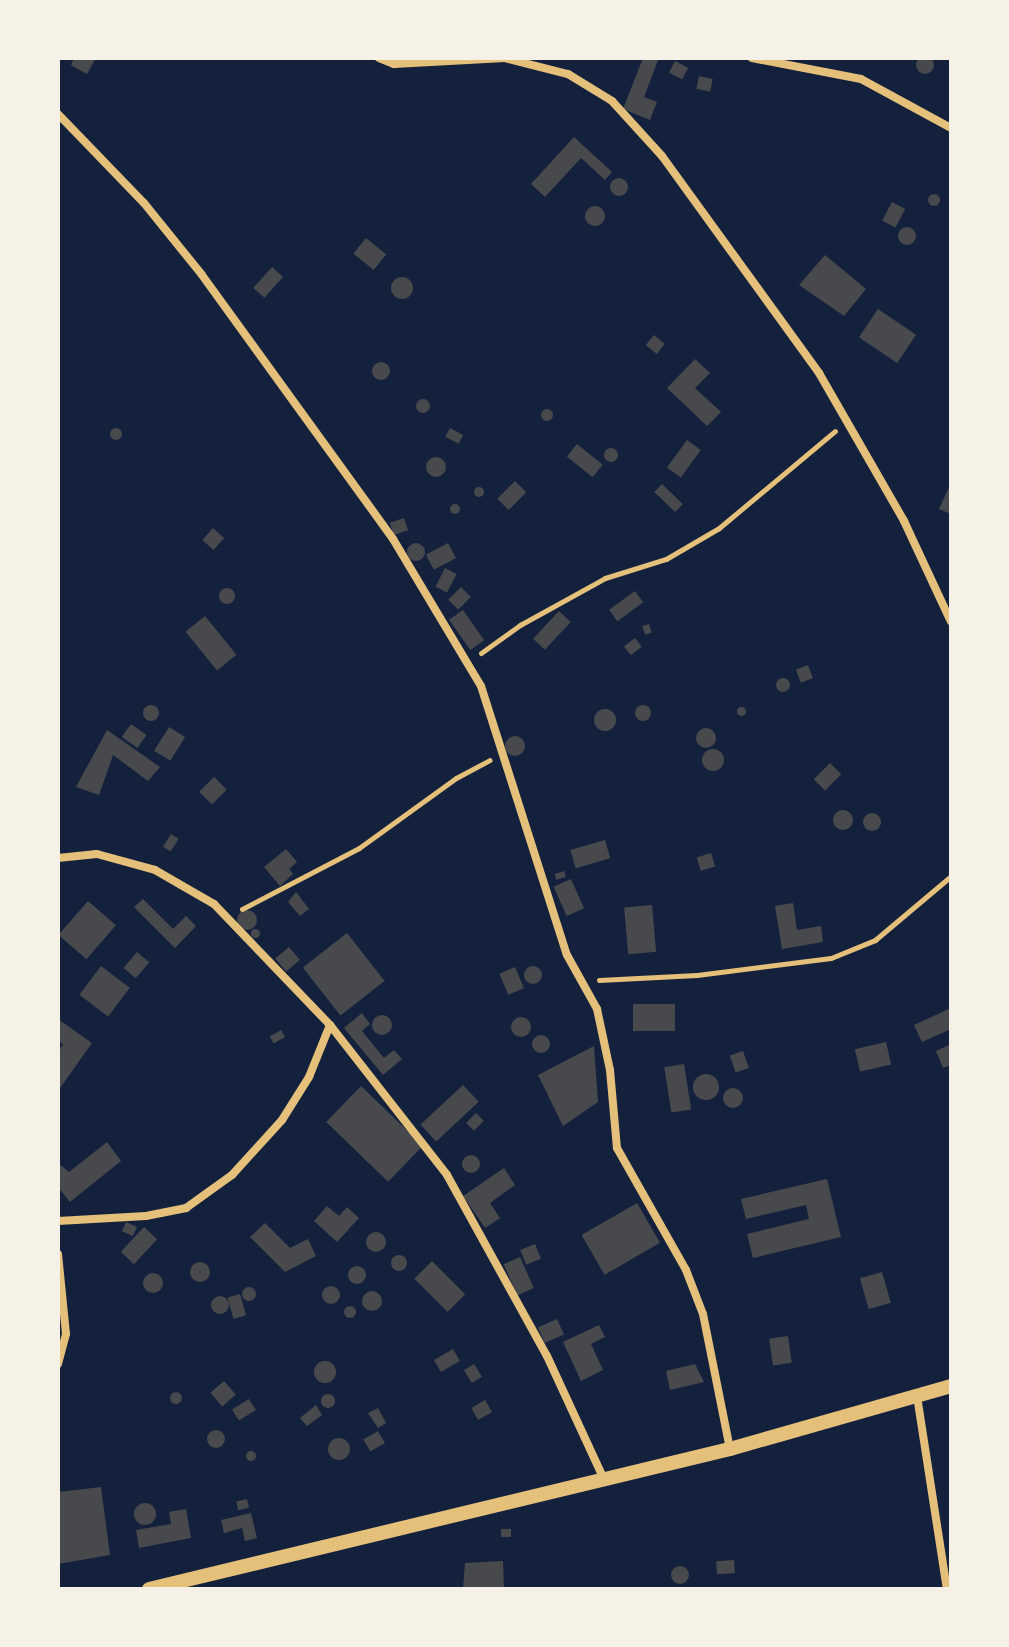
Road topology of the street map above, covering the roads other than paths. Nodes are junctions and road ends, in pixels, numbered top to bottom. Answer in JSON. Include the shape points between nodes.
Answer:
{"nodes":[{"id":1,"x":379,"y":58,"type":"edge"},
{"id":2,"x":531,"y":58,"type":"edge"},
{"id":3,"x":752,"y":58,"type":"edge"},
{"id":4,"x":520,"y":62,"type":"junction"},
{"id":5,"x":808,"y":62,"type":"edge"},
{"id":6,"x":58,"y":114,"type":"edge"},
{"id":7,"x":951,"y":128,"type":"edge"},
{"id":8,"x":951,"y":622,"type":"edge"},
{"id":9,"x":58,"y":858,"type":"edge"},
{"id":10,"x":330,"y":1025,"type":"junction"},
{"id":11,"x":58,"y":1221,"type":"edge"},
{"id":12,"x":58,"y":1254,"type":"edge"},
{"id":13,"x":58,"y":1364,"type":"edge"},
{"id":14,"x":951,"y":1386,"type":"edge"},
{"id":15,"x":917,"y":1396,"type":"junction"},
{"id":16,"x":730,"y":1449,"type":"junction"},
{"id":17,"x":603,"y":1477,"type":"junction"},
{"id":18,"x":149,"y":1589,"type":"edge"},
{"id":19,"x":947,"y":1589,"type":"edge"}],
"edges":[{"from":1,"to":4,"type":"street","via":[[394,64],[447,59]]},
{"from":2,"to":4,"type":"street"},
{"from":3,"to":5,"type":"street"},
{"from":4,"to":8,"type":"street","via":[[568,74],[622,112],[728,244],[846,421],[904,521]]},
{"from":5,"to":7,"type":"street","via":[[861,79]]},
{"from":6,"to":16,"type":"street","via":[[144,203],[202,275],[393,539],[481,686],[567,955],[597,1009],[610,1070],[617,1148],[686,1270],[703,1314]]},
{"from":9,"to":10,"type":"street","via":[[97,854],[155,870],[227,916]]},
{"from":10,"to":11,"type":"street","via":[[309,1077],[282,1120],[232,1175],[186,1208]]},
{"from":10,"to":17,"type":"street","via":[[447,1175],[547,1356]]},
{"from":12,"to":13,"type":"street","via":[[66,1334]]},
{"from":14,"to":15,"type":"street"},
{"from":15,"to":16,"type":"street"},
{"from":15,"to":19,"type":"street","via":[[932,1466]]},
{"from":16,"to":17,"type":"street"},
{"from":17,"to":18,"type":"street"}]}
